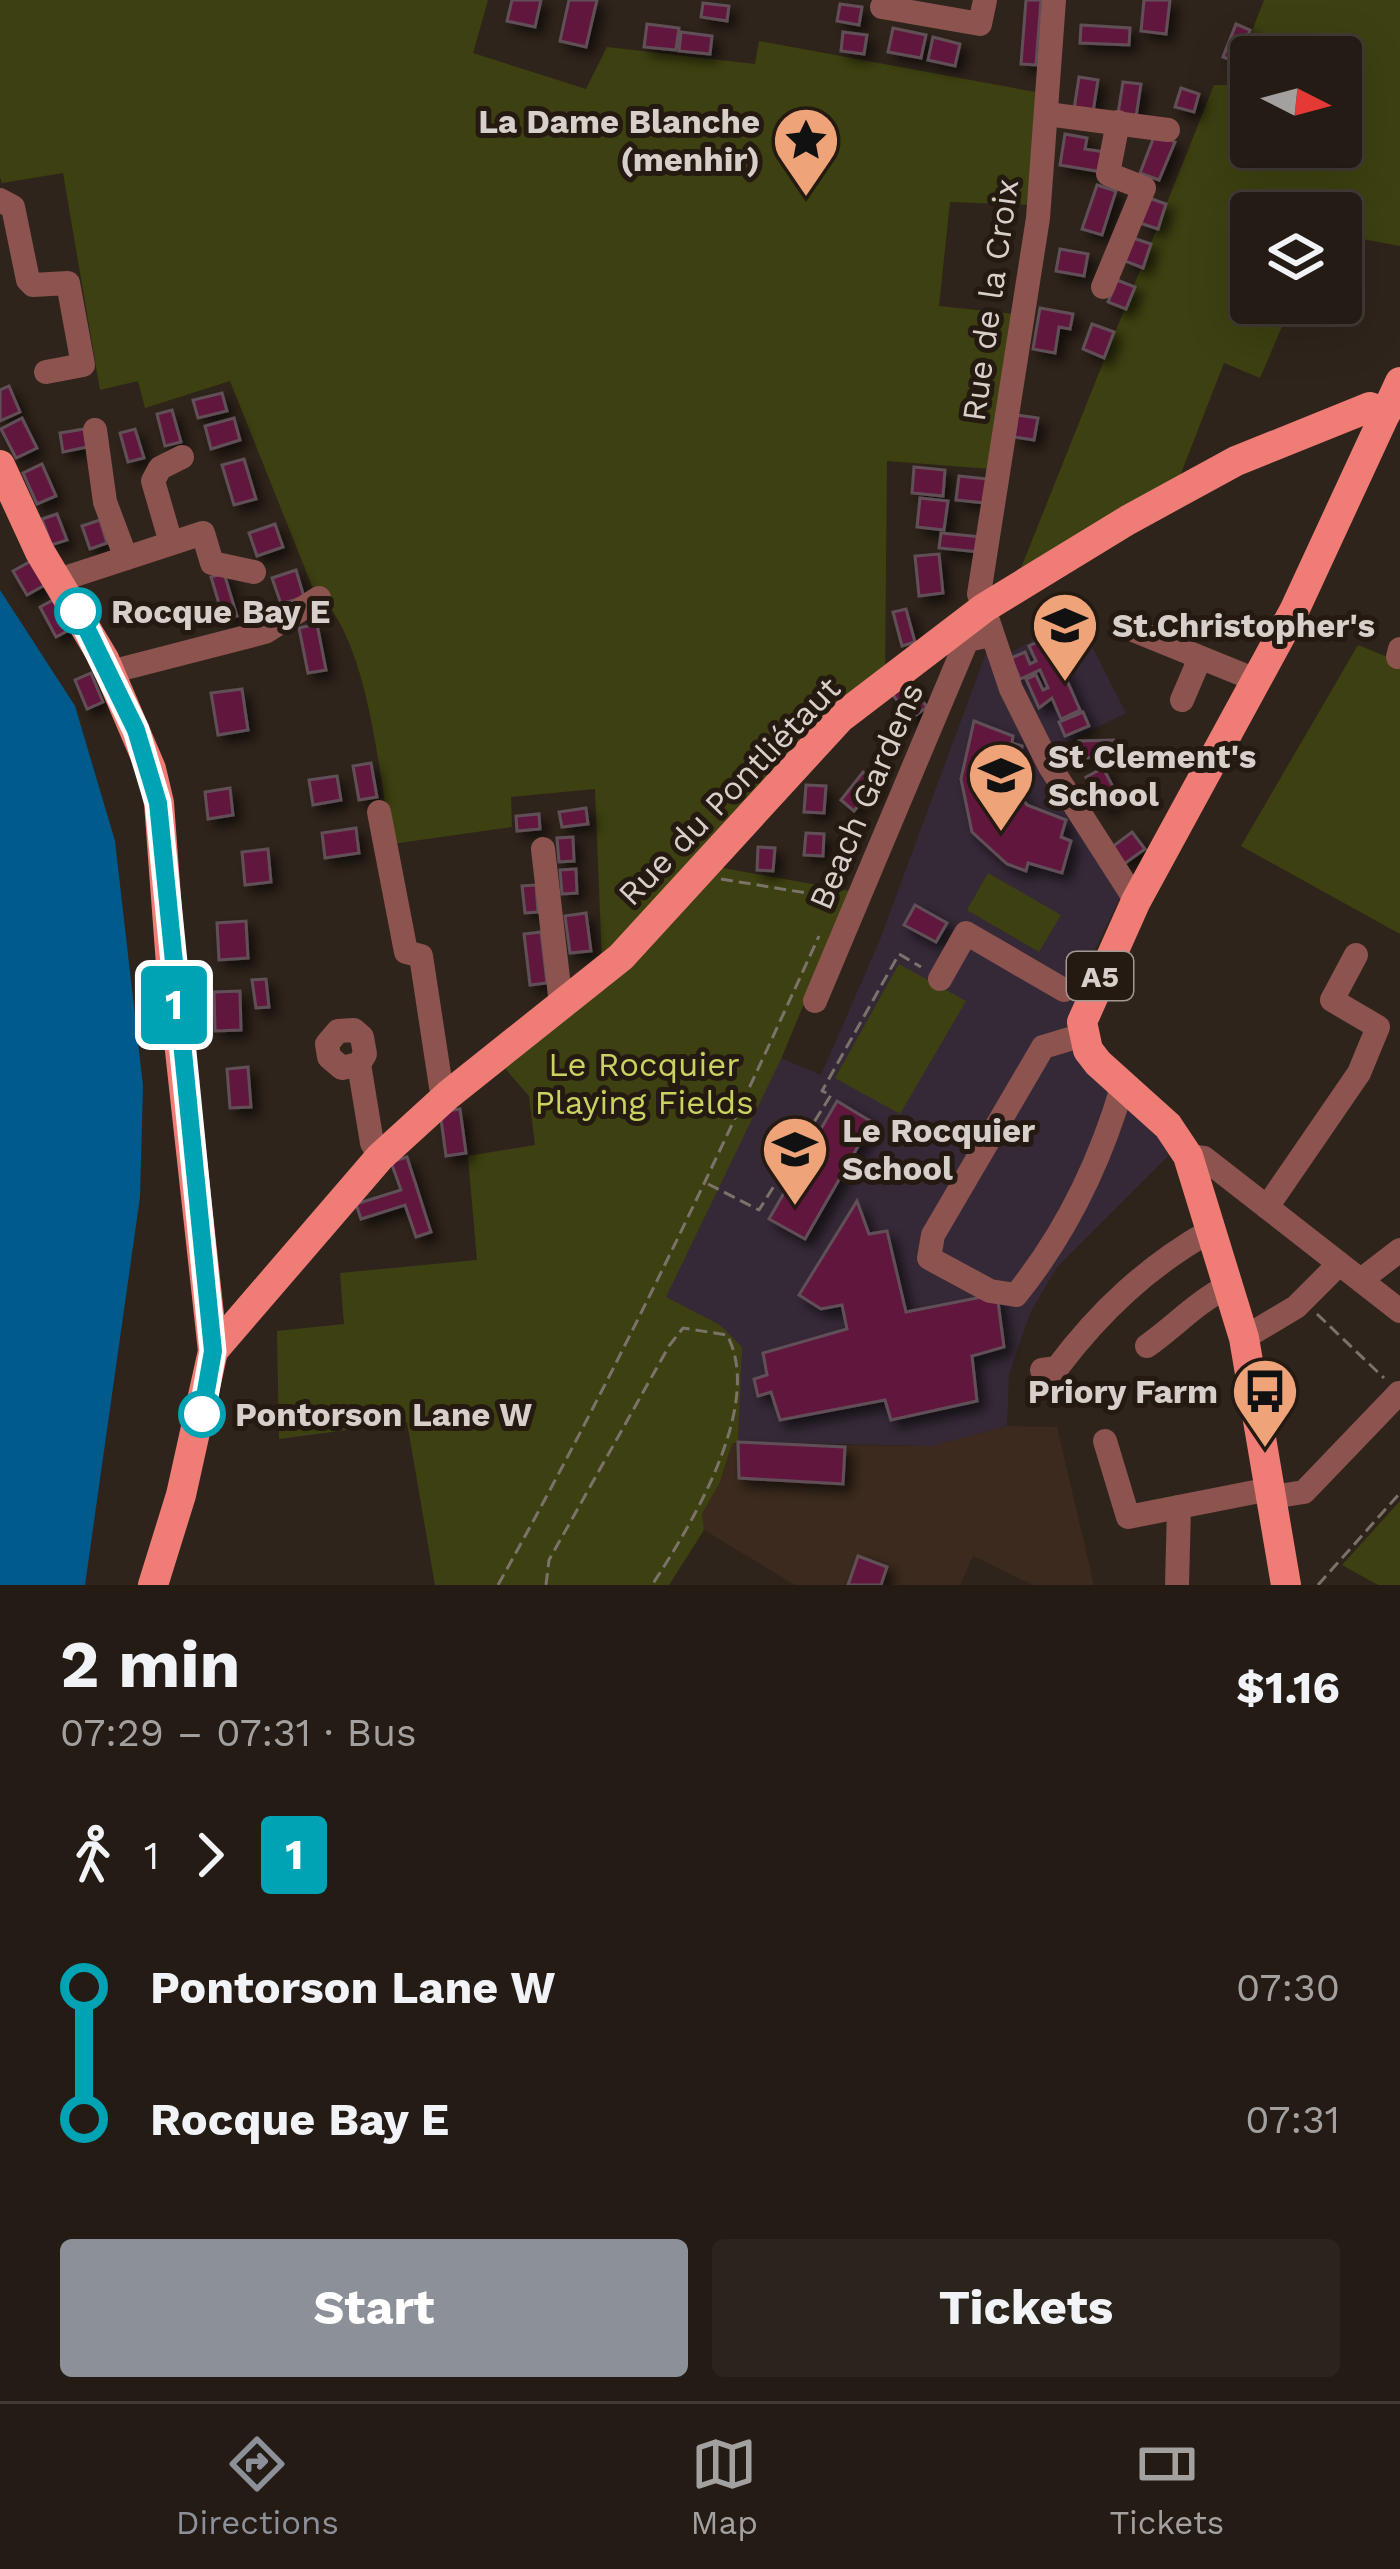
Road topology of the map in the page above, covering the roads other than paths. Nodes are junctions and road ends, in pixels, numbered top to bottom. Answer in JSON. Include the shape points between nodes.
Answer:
{"nodes":[{"id":1,"x":985,"y":0,"type":"edge"},
{"id":2,"x":1054,"y":0,"type":"edge"},
{"id":3,"x":882,"y":8,"type":"dead end"},
{"id":4,"x":1048,"y":114,"type":"junction"},
{"id":5,"x":1118,"y":122,"type":"junction"},
{"id":6,"x":1168,"y":130,"type":"dead end"},
{"id":7,"x":6,"y":204,"type":"edge"},
{"id":8,"x":1103,"y":287,"type":"dead end"},
{"id":9,"x":46,"y":372,"type":"dead end"},
{"id":10,"x":1400,"y":382,"type":"edge"},
{"id":11,"x":1393,"y":417,"type":"edge"},
{"id":12,"x":95,"y":430,"type":"dead end"},
{"id":13,"x":182,"y":458,"type":"dead end"},
{"id":14,"x":0,"y":465,"type":"edge"},
{"id":15,"x":171,"y":543,"type":"junction"},
{"id":16,"x":127,"y":558,"type":"junction"},
{"id":17,"x":254,"y":572,"type":"dead end"},
{"id":18,"x":59,"y":580,"type":"junction"},
{"id":19,"x":319,"y":598,"type":"dead end"},
{"id":20,"x":987,"y":621,"type":"junction"},
{"id":21,"x":1128,"y":628,"type":"dead end"},
{"id":22,"x":1200,"y":658,"type":"junction"},
{"id":23,"x":110,"y":672,"type":"junction"},
{"id":24,"x":1256,"y":680,"type":"junction"},
{"id":25,"x":1011,"y":689,"type":"junction"},
{"id":26,"x":1182,"y":700,"type":"dead end"},
{"id":27,"x":379,"y":812,"type":"dead end"},
{"id":28,"x":543,"y":849,"type":"dead end"},
{"id":29,"x":1092,"y":862,"type":"dead end"},
{"id":30,"x":1136,"y":901,"type":"junction"},
{"id":31,"x":1356,"y":955,"type":"dead end"},
{"id":32,"x":940,"y":979,"type":"road end"},
{"id":33,"x":1064,"y":990,"type":"dead end"},
{"id":34,"x":815,"y":1001,"type":"dead end"},
{"id":35,"x":561,"y":1004,"type":"junction"},
{"id":36,"x":1083,"y":1035,"type":"junction"},
{"id":37,"x":359,"y":1064,"type":"dead end"},
{"id":38,"x":1123,"y":1084,"type":"junction"},
{"id":39,"x":448,"y":1095,"type":"junction"},
{"id":40,"x":1148,"y":1105,"type":"junction"},
{"id":41,"x":1112,"y":1124,"type":"junction"},
{"id":42,"x":1188,"y":1156,"type":"junction"},
{"id":43,"x":380,"y":1157,"type":"junction"},
{"id":44,"x":1267,"y":1207,"type":"junction"},
{"id":45,"x":1210,"y":1231,"type":"junction"},
{"id":46,"x":1400,"y":1250,"type":"edge"},
{"id":47,"x":1339,"y":1265,"type":"junction"},
{"id":48,"x":1361,"y":1280,"type":"junction"},
{"id":49,"x":1228,"y":1286,"type":"junction"},
{"id":50,"x":1400,"y":1312,"type":"edge"},
{"id":51,"x":1244,"y":1338,"type":"junction"},
{"id":52,"x":1147,"y":1346,"type":"dead end"},
{"id":53,"x":213,"y":1351,"type":"junction"},
{"id":54,"x":1042,"y":1370,"type":"dead end"},
{"id":55,"x":1400,"y":1393,"type":"edge"},
{"id":56,"x":1105,"y":1441,"type":"dead end"},
{"id":57,"x":1271,"y":1493,"type":"junction"},
{"id":58,"x":1179,"y":1507,"type":"junction"},
{"id":59,"x":153,"y":1585,"type":"edge"},
{"id":60,"x":1177,"y":1585,"type":"edge"},
{"id":61,"x":1286,"y":1585,"type":"edge"}],
"edges":[{"from":1,"to":3,"type":"street","via":[[980,24]]},
{"from":2,"to":4,"type":"street","name":"Rue de la Croix"},
{"from":4,"to":5,"type":"street"},
{"from":4,"to":20,"type":"street","name":"Rue de la Croix","via":[[979,594]]},
{"from":5,"to":6,"type":"street"},
{"from":5,"to":8,"type":"street","via":[[1108,174],[1144,188]]},
{"from":7,"to":9,"type":"street","via":[[28,280],[68,283],[82,365]]},
{"from":10,"to":11,"type":"main road","number":"A5"},
{"from":11,"to":20,"type":"main road","name":"Rue du Pontliétaut","via":[[1370,407],[1236,461]]},
{"from":11,"to":24,"type":"main road","number":"A5"},
{"from":12,"to":16,"type":"street","via":[[105,502]]},
{"from":13,"to":15,"type":"street","via":[[160,468],[154,481]]},
{"from":14,"to":18,"type":"main road"},
{"from":15,"to":16,"type":"street"},
{"from":15,"to":17,"type":"street","via":[[203,533],[212,563]]},
{"from":16,"to":18,"type":"street"},
{"from":18,"to":23,"type":"main road"},
{"from":19,"to":23,"type":"street","via":[[265,632]]},
{"from":20,"to":25,"type":"street"},
{"from":20,"to":34,"type":"street","name":"Beach Gardens","via":[[968,640]]},
{"from":20,"to":35,"type":"main road","name":"Rue du Pontliétaut","via":[[840,718],[621,957]]},
{"from":21,"to":22,"type":"street"},
{"from":22,"to":24,"type":"street"},
{"from":22,"to":26,"type":"street"},
{"from":23,"to":53,"type":"main road","via":[[158,803]]},
{"from":24,"to":30,"type":"main road","number":"A5"},
{"from":25,"to":29,"type":"street","via":[[1003,697]]},
{"from":25,"to":30,"type":"street"},
{"from":27,"to":39,"type":"street","via":[[406,952],[421,956]]},
{"from":28,"to":35,"type":"street"},
{"from":30,"to":36,"type":"main road","number":"A5","via":[[1089,998]]},
{"from":31,"to":44,"type":"street","via":[[1332,1000],[1378,1027],[1359,1072]]},
{"from":32,"to":33,"type":"street","via":[[966,932]]},
{"from":35,"to":39,"type":"main road","name":"Rue du Pontliétaut"},
{"from":36,"to":38,"type":"main road","number":"A5","via":[[1098,1064]]},
{"from":36,"to":41,"type":"street","via":[[1043,1047],[1023,1074],[932,1235],[929,1258],[990,1291],[1016,1295],[1062,1228]]},
{"from":37,"to":43,"type":"street"},
{"from":38,"to":40,"type":"main road","number":"A5"},
{"from":38,"to":41,"type":"street"},
{"from":39,"to":43,"type":"main road","name":"Rue du Pontliétaut"},
{"from":40,"to":41,"type":"street"},
{"from":40,"to":42,"type":"main road","number":"A5"},
{"from":42,"to":44,"type":"street","via":[[1204,1158]]},
{"from":42,"to":45,"type":"main road","number":"A5"},
{"from":43,"to":53,"type":"main road","name":"Rue du Pontliétaut"},
{"from":44,"to":47,"type":"street"},
{"from":45,"to":49,"type":"main road","number":"A5"},
{"from":45,"to":54,"type":"street","via":[[1166,1256],[1093,1320],[1057,1368]]},
{"from":46,"to":48,"type":"street"},
{"from":47,"to":48,"type":"street"},
{"from":47,"to":51,"type":"street"},
{"from":48,"to":50,"type":"street"},
{"from":49,"to":51,"type":"main road","number":"A5"},
{"from":49,"to":52,"type":"street"},
{"from":51,"to":57,"type":"main road","number":"A5"},
{"from":53,"to":59,"type":"main road"},
{"from":55,"to":57,"type":"street","via":[[1304,1492]]},
{"from":56,"to":58,"type":"street","via":[[1128,1517]]},
{"from":57,"to":58,"type":"street"},
{"from":57,"to":61,"type":"main road","number":"A5"},
{"from":58,"to":60,"type":"street"}]}
